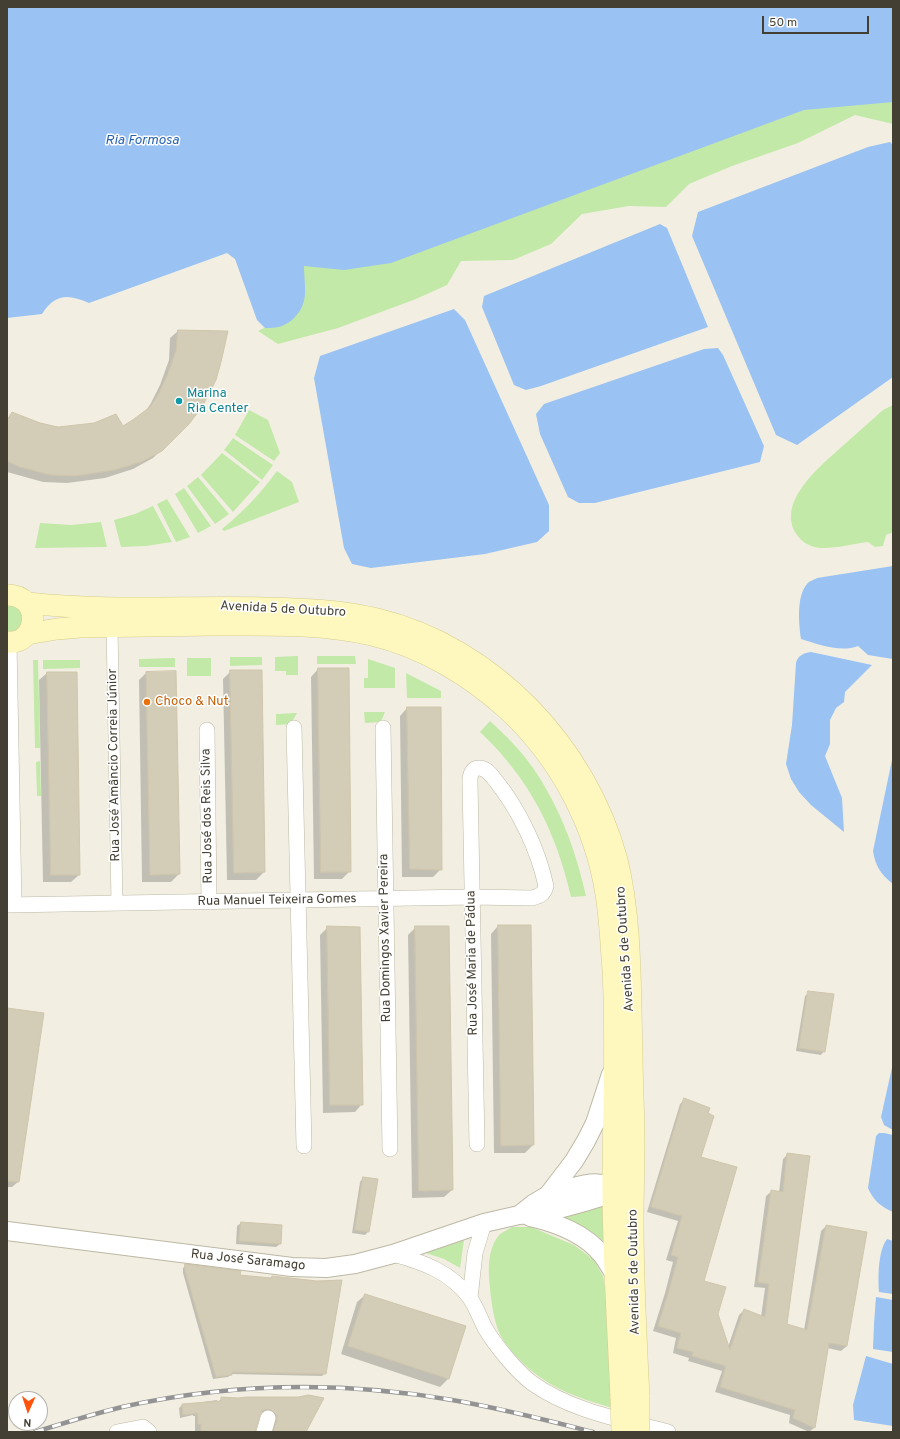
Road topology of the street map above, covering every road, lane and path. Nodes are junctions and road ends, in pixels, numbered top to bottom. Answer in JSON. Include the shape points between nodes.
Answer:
{"nodes":[{"id":1,"x":7,"y":595,"type":"edge"},
{"id":2,"x":28,"y":603,"type":"junction"},
{"id":3,"x":112,"y":626,"type":"junction"},
{"id":4,"x":14,"y":639,"type":"edge"},
{"id":5,"x":294,"y":728,"type":"dead end"},
{"id":6,"x":383,"y":728,"type":"dead end"},
{"id":7,"x":207,"y":730,"type":"dead end"},
{"id":8,"x":470,"y":781,"type":"joint"},
{"id":9,"x":472,"y":897,"type":"junction"},
{"id":10,"x":386,"y":898,"type":"junction"},
{"id":11,"x":297,"y":900,"type":"junction"},
{"id":12,"x":209,"y":902,"type":"junction"},
{"id":13,"x":117,"y":904,"type":"junction"},
{"id":14,"x":11,"y":905,"type":"edge"},
{"id":15,"x":616,"y":1059,"type":"junction"},
{"id":16,"x":477,"y":1144,"type":"dead end"},
{"id":17,"x":304,"y":1146,"type":"dead end"},
{"id":18,"x":390,"y":1149,"type":"dead end"},
{"id":19,"x":634,"y":1164,"type":"junction"},
{"id":20,"x":613,"y":1186,"type":"junction"},
{"id":21,"x":548,"y":1195,"type":"junction"},
{"id":22,"x":519,"y":1215,"type":"junction"},
{"id":23,"x":633,"y":1222,"type":"junction"},
{"id":24,"x":484,"y":1223,"type":"junction"},
{"id":25,"x":7,"y":1231,"type":"edge"},
{"id":26,"x":393,"y":1254,"type":"junction"},
{"id":27,"x":615,"y":1274,"type":"junction"},
{"id":28,"x":470,"y":1298,"type":"junction"},
{"id":29,"x":630,"y":1397,"type":"junction"},
{"id":30,"x":146,"y":1429,"type":"edge"},
{"id":31,"x":117,"y":1432,"type":"edge"},
{"id":32,"x":622,"y":1432,"type":"edge"},
{"id":33,"x":639,"y":1432,"type":"edge"},
{"id":34,"x":668,"y":1432,"type":"edge"}],
"edges":[{"from":1,"to":2,"type":"main road","name":"Avenida 5 de Outubro","via":[[15,595]]},
{"from":2,"to":4,"type":"main road","via":[[33,622]]},
{"from":2,"to":19,"type":"main road","name":"Avenida 5 de Outubro","via":[[80,608],[236,607],[347,612],[380,620],[433,639],[481,666],[518,696],[553,734],[573,762],[598,811],[617,861],[623,891],[628,953]]},
{"from":3,"to":4,"type":"main road","name":"Avenida 5 de Outubro","via":[[57,629]]},
{"from":3,"to":13,"type":"street","name":"Rua José Amâncio Correia Júnior"},
{"from":3,"to":15,"type":"main road","name":"Avenida 5 de Outubro","via":[[270,625],[349,631],[374,636],[424,654],[476,683],[498,701],[538,742],[568,784],[598,859],[610,924]]},
{"from":4,"to":14,"type":"street"},
{"from":5,"to":11,"type":"street"},
{"from":6,"to":10,"type":"street","name":"Rua Domingos Xavier Pereira"},
{"from":7,"to":12,"type":"street","name":"Rua José dos Reis Silva"},
{"from":8,"to":9,"type":"street","name":"Rua José Maria de Pádua"},
{"from":8,"to":9,"type":"street","name":"Rua Manuel Teixeira Gomes","via":[[475,769],[481,768],[487,770],[502,789],[534,848],[546,886],[540,896],[532,898]]},
{"from":9,"to":10,"type":"street","name":"Rua Manuel Teixeira Gomes"},
{"from":9,"to":16,"type":"street","name":"Rua José Maria de Pádua"},
{"from":10,"to":11,"type":"street","name":"Rua Manuel Teixeira Gomes"},
{"from":10,"to":18,"type":"street","name":"Rua Domingos Xavier Pereira"},
{"from":11,"to":12,"type":"street","name":"Rua Manuel Teixeira Gomes"},
{"from":11,"to":17,"type":"street"},
{"from":12,"to":13,"type":"street","name":"Rua Manuel Teixeira Gomes"},
{"from":13,"to":14,"type":"street","name":"Rua Manuel Teixeira Gomes"},
{"from":15,"to":20,"type":"main road","name":"Avenida 5 de Outubro"},
{"from":15,"to":21,"type":"street","via":[[595,1123],[574,1161]]},
{"from":19,"to":20,"type":"street","name":"Rua José Saramago","via":[[627,1175]]},
{"from":19,"to":23,"type":"main road","name":"Avenida 5 de Outubro"},
{"from":20,"to":21,"type":"street","via":[[590,1183]]},
{"from":20,"to":22,"type":"street","name":"Rua José Saramago","via":[[598,1198],[544,1213]]},
{"from":20,"to":23,"type":"street","via":[[628,1203]]},
{"from":20,"to":27,"type":"main road","name":"Avenida 5 de Outubro"},
{"from":21,"to":22,"type":"street"},
{"from":22,"to":24,"type":"street","name":"Rua José Saramago"},
{"from":22,"to":27,"type":"street","via":[[550,1222],[581,1237],[602,1256]]},
{"from":23,"to":29,"type":"main road","name":"Avenida 5 de Outubro"},
{"from":24,"to":26,"type":"street","name":"Rua José Saramago"},
{"from":24,"to":28,"type":"street","via":[[475,1254]]},
{"from":25,"to":26,"type":"street","name":"Rua José Saramago","via":[[292,1267],[326,1268],[355,1264]]},
{"from":26,"to":28,"type":"street","via":[[439,1270]]},
{"from":27,"to":29,"type":"main road","name":"Avenida 5 de Outubro"},
{"from":28,"to":34,"type":"street","via":[[486,1329],[505,1357],[532,1383],[564,1401]]},
{"from":29,"to":32,"type":"main road","name":"Avenida 5 de Outubro","bridge":true},
{"from":29,"to":33,"type":"main road","name":"Avenida 5 de Outubro","bridge":true},
{"from":30,"to":31,"type":"street"}]}
